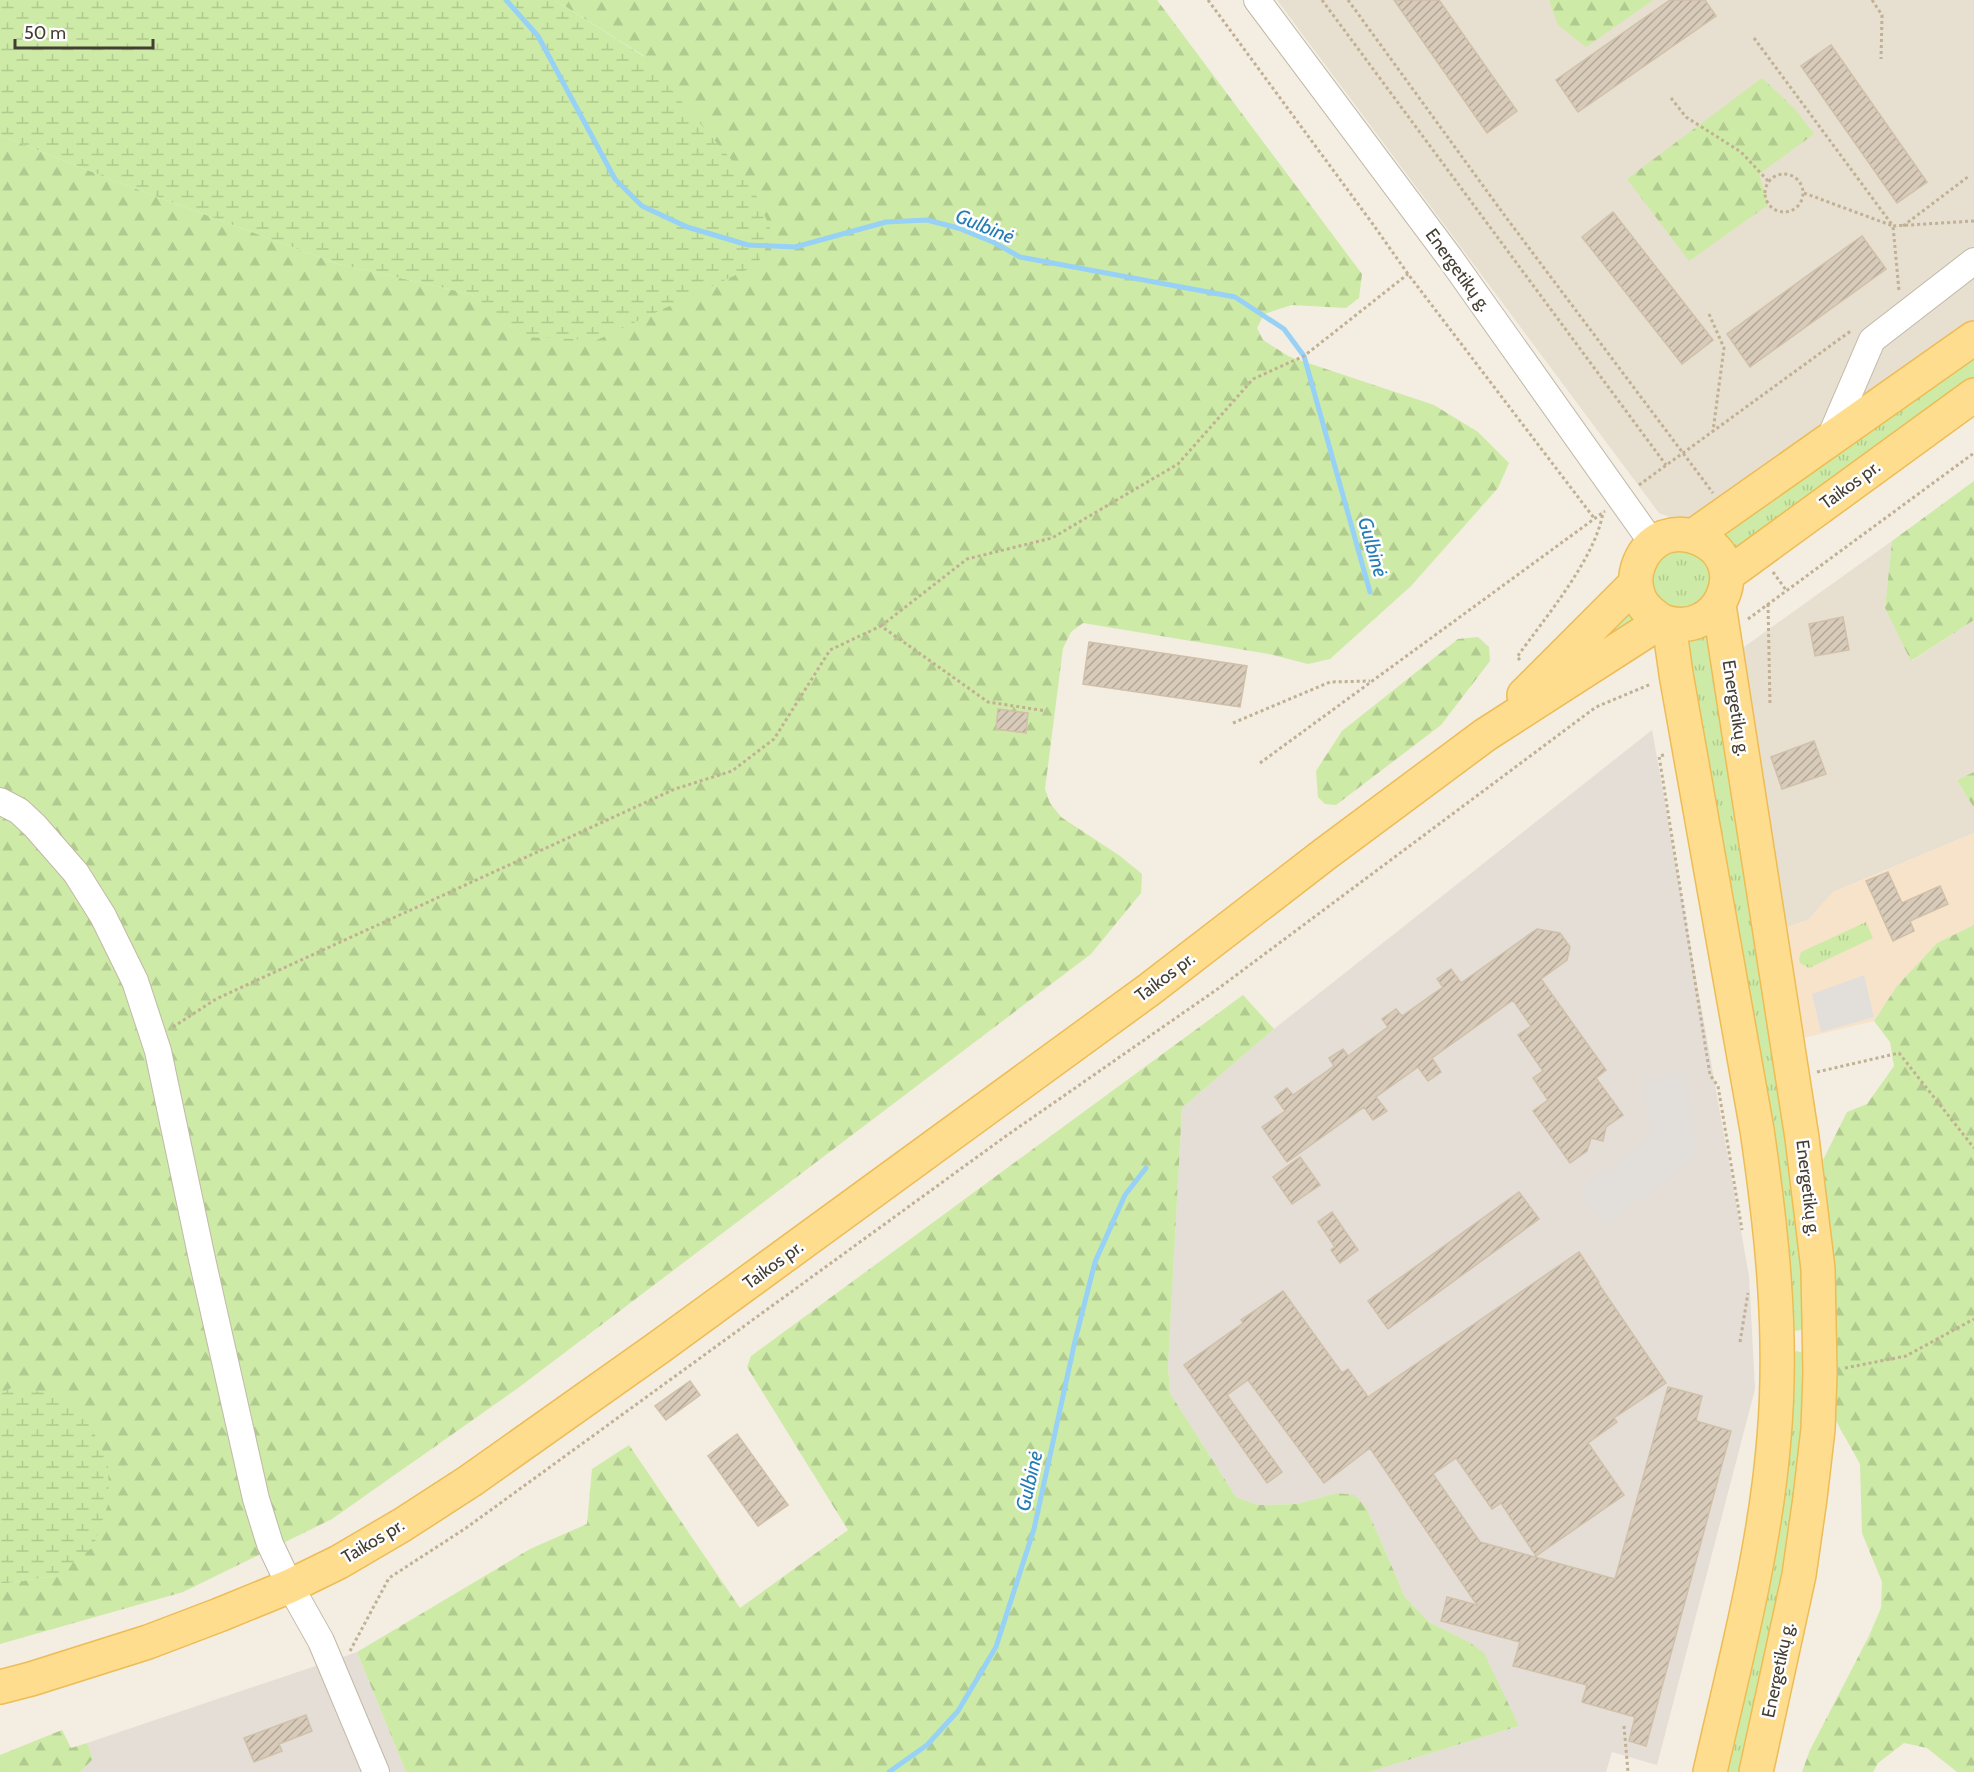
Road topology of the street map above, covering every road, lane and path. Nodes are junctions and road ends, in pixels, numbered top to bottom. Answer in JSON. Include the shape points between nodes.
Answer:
{"nodes":[{"id":1,"x":1208,"y":0,"type":"edge"},
{"id":2,"x":1257,"y":0,"type":"edge"},
{"id":3,"x":1322,"y":0,"type":"edge"},
{"id":4,"x":1348,"y":0,"type":"edge"},
{"id":5,"x":1872,"y":0,"type":"edge"},
{"id":6,"x":1754,"y":38,"type":"dead end"},
{"id":7,"x":1881,"y":59,"type":"dead end"},
{"id":8,"x":1671,"y":98,"type":"dead end"},
{"id":9,"x":1969,"y":176,"type":"dead end"},
{"id":10,"x":1770,"y":182,"type":"junction"},
{"id":11,"x":1803,"y":193,"type":"junction"},
{"id":12,"x":1974,"y":221,"type":"edge"},
{"id":13,"x":1893,"y":226,"type":"junction"},
{"id":14,"x":1903,"y":226,"type":"junction"},
{"id":15,"x":1974,"y":261,"type":"edge"},
{"id":16,"x":1408,"y":274,"type":"junction"},
{"id":17,"x":1909,"y":288,"type":"dead end"},
{"id":18,"x":1709,"y":314,"type":"dead end"},
{"id":19,"x":1853,"y":329,"type":"dead end"},
{"id":20,"x":1974,"y":338,"type":"edge"},
{"id":21,"x":1974,"y":395,"type":"edge"},
{"id":22,"x":1713,"y":432,"type":"junction"},
{"id":23,"x":1829,"y":440,"type":"junction"},
{"id":24,"x":1684,"y":453,"type":"junction"},
{"id":25,"x":1974,"y":453,"type":"edge"},
{"id":26,"x":1666,"y":465,"type":"junction"},
{"id":27,"x":1612,"y":506,"type":"junction"},
{"id":28,"x":1594,"y":519,"type":"junction"},
{"id":29,"x":1693,"y":536,"type":"junction"},
{"id":30,"x":1653,"y":544,"type":"junction"},
{"id":31,"x":1636,"y":583,"type":"junction"},
{"id":32,"x":1768,"y":604,"type":"junction"},
{"id":33,"x":1724,"y":605,"type":"junction"},
{"id":34,"x":1665,"y":622,"type":"junction"},
{"id":35,"x":880,"y":626,"type":"junction"},
{"id":36,"x":1520,"y":660,"type":"dead end"},
{"id":37,"x":1676,"y":674,"type":"junction"},
{"id":38,"x":1372,"y":681,"type":"junction"},
{"id":39,"x":1770,"y":705,"type":"dead end"},
{"id":40,"x":1046,"y":711,"type":"dead end"},
{"id":41,"x":1233,"y":723,"type":"dead end"},
{"id":42,"x":1485,"y":735,"type":"junction"},
{"id":43,"x":1689,"y":749,"type":"junction"},
{"id":44,"x":1260,"y":763,"type":"dead end"},
{"id":45,"x":0,"y":801,"type":"edge"},
{"id":46,"x":154,"y":1039,"type":"junction"},
{"id":47,"x":1792,"y":1078,"type":"junction"},
{"id":48,"x":1974,"y":1148,"type":"edge"},
{"id":49,"x":1743,"y":1233,"type":"dead end"},
{"id":50,"x":1748,"y":1289,"type":"dead end"},
{"id":51,"x":1974,"y":1319,"type":"edge"},
{"id":52,"x":1820,"y":1340,"type":"junction"},
{"id":53,"x":1777,"y":1341,"type":"junction"},
{"id":54,"x":1740,"y":1342,"type":"dead end"},
{"id":55,"x":1820,"y":1373,"type":"junction"},
{"id":56,"x":290,"y":1586,"type":"junction"},
{"id":57,"x":336,"y":1677,"type":"junction"},
{"id":58,"x":0,"y":1687,"type":"edge"},
{"id":59,"x":1624,"y":1726,"type":"dead end"},
{"id":60,"x":376,"y":1772,"type":"edge"},
{"id":61,"x":1628,"y":1772,"type":"edge"},
{"id":62,"x":1710,"y":1772,"type":"edge"},
{"id":63,"x":1756,"y":1772,"type":"edge"}],
"edges":[{"from":1,"to":16,"type":"path"},
{"from":2,"to":27,"type":"street","name":"Energetikų g.","via":[[1450,258]]},
{"from":3,"to":26,"type":"path"},
{"from":4,"to":24,"type":"path"},
{"from":5,"to":7,"type":"path","via":[[1882,15]]},
{"from":6,"to":13,"type":"path"},
{"from":8,"to":10,"type":"path","via":[[1686,117],[1741,152]]},
{"from":9,"to":14,"type":"path"},
{"from":10,"to":11,"type":"path","via":[[1780,175],[1792,176]]},
{"from":10,"to":11,"type":"path","via":[[1766,195],[1777,210],[1786,212],[1798,207]]},
{"from":11,"to":13,"type":"path"},
{"from":12,"to":14,"type":"path"},
{"from":13,"to":14,"type":"path"},
{"from":13,"to":17,"type":"path","via":[[1899,295]]},
{"from":15,"to":23,"type":"street","via":[[1872,340]]},
{"from":16,"to":28,"type":"path"},
{"from":16,"to":35,"type":"path","via":[[1304,356],[1253,379],[1178,464],[1052,538],[967,559]]},
{"from":18,"to":22,"type":"path","via":[[1724,348]]},
{"from":19,"to":22,"type":"path"},
{"from":20,"to":23,"type":"main road"},
{"from":21,"to":33,"type":"main road","name":"Taikos pr."},
{"from":22,"to":24,"type":"path"},
{"from":23,"to":29,"type":"main road"},
{"from":24,"to":26,"type":"path"},
{"from":25,"to":32,"type":"path"},
{"from":26,"to":27,"type":"path"},
{"from":27,"to":28,"type":"path"},
{"from":27,"to":30,"type":"street","name":"Energetikų g."},
{"from":27,"to":36,"type":"path","via":[[1590,552],[1517,657]]},
{"from":28,"to":38,"type":"path"},
{"from":29,"to":30,"type":"main road","via":[[1679,534]]},
{"from":29,"to":33,"type":"main road","via":[[1716,550],[1723,562]]},
{"from":30,"to":31,"type":"main road","via":[[1637,568]]},
{"from":31,"to":34,"type":"main road","via":[[1649,612]]},
{"from":31,"to":42,"type":"main road","name":"Taikos pr."},
{"from":32,"to":33,"type":"path"},
{"from":32,"to":39,"type":"path"},
{"from":33,"to":34,"type":"main road","name":"Taikos pr.","via":[[1697,623],[1683,626]]},
{"from":33,"to":47,"type":"main road","name":"Energetikų g."},
{"from":34,"to":37,"type":"main road"},
{"from":34,"to":42,"type":"main road","name":"Taikos pr."},
{"from":35,"to":40,"type":"path","via":[[988,702]]},
{"from":35,"to":46,"type":"path","via":[[830,650],[774,739],[732,771],[675,789],[216,999]]},
{"from":37,"to":43,"type":"main road"},
{"from":37,"to":57,"type":"path","via":[[1596,707],[1219,988],[998,1142],[475,1522],[389,1578]]},
{"from":38,"to":41,"type":"path","via":[[1330,682]]},
{"from":38,"to":44,"type":"path"},
{"from":42,"to":56,"type":"main road","name":"Taikos pr.","via":[[1150,989],[658,1348],[402,1525]]},
{"from":43,"to":49,"type":"path","via":[[1659,756],[1710,1075],[1718,1086]]},
{"from":43,"to":53,"type":"main road","via":[[1758,1130],[1773,1257]]},
{"from":45,"to":46,"type":"street","via":[[35,826],[76,873],[103,916],[135,981]]},
{"from":46,"to":56,"type":"street","via":[[256,1499],[270,1544]]},
{"from":47,"to":48,"type":"path","via":[[1899,1053]]},
{"from":47,"to":52,"type":"main road","name":"Energetikų g.","via":[[1811,1199]]},
{"from":50,"to":54,"type":"path"},
{"from":51,"to":55,"type":"path","via":[[1906,1356]]},
{"from":52,"to":53,"type":"main road"},
{"from":52,"to":55,"type":"main road","name":"Energetikų g."},
{"from":53,"to":62,"type":"main road","via":[[1774,1437],[1754,1579]]},
{"from":55,"to":63,"type":"main road","name":"Energetikų g.","via":[[1818,1429],[1799,1575]]},
{"from":56,"to":57,"type":"street"},
{"from":56,"to":58,"type":"main road","name":"Taikos pr.","via":[[148,1642]]},
{"from":57,"to":60,"type":"street"},
{"from":59,"to":61,"type":"path"}]}
